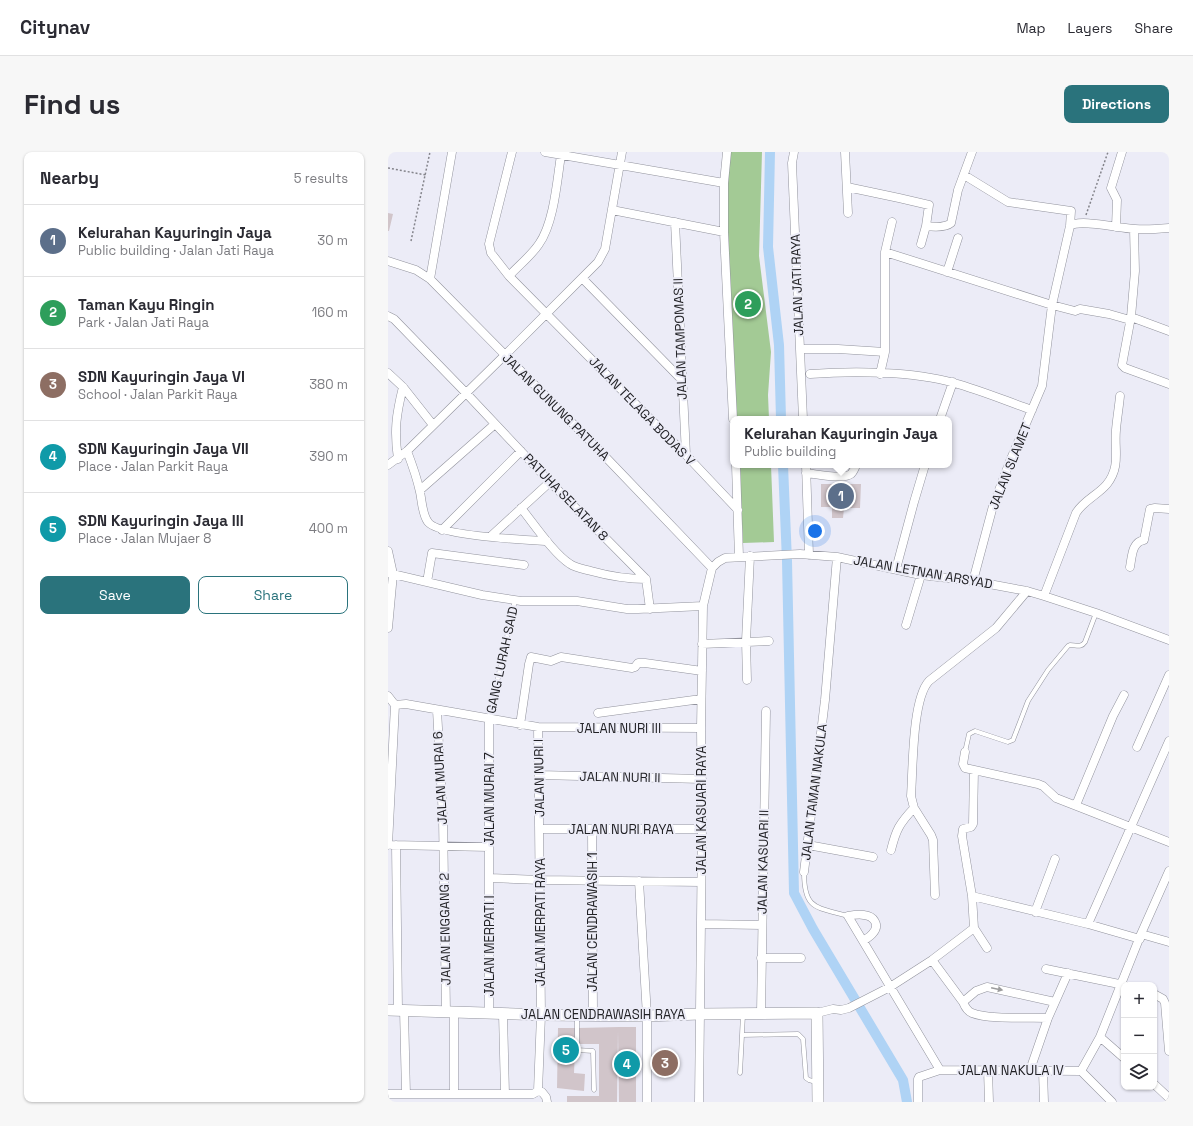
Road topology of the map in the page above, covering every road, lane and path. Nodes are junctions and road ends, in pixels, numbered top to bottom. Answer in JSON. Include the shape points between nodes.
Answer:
{"nodes":[{"id":1,"x":430,"y":152,"type":"edge"},
{"id":2,"x":452,"y":152,"type":"edge"},
{"id":3,"x":512,"y":152,"type":"edge"},
{"id":4,"x":545,"y":152,"type":"edge"},
{"id":5,"x":622,"y":152,"type":"edge"},
{"id":6,"x":726,"y":152,"type":"edge"},
{"id":7,"x":794,"y":152,"type":"edge"},
{"id":8,"x":845,"y":152,"type":"edge"},
{"id":9,"x":972,"y":152,"type":"edge"},
{"id":10,"x":1108,"y":152,"type":"edge"},
{"id":11,"x":1122,"y":152,"type":"edge"},
{"id":12,"x":562,"y":155,"type":"junction"},
{"id":13,"x":620,"y":165,"type":"junction"},
{"id":14,"x":388,"y":168,"type":"edge"},
{"id":15,"x":426,"y":175,"type":"junction"},
{"id":16,"x":964,"y":175,"type":"junction"},
{"id":17,"x":724,"y":183,"type":"junction"},
{"id":18,"x":847,"y":187,"type":"junction"},
{"id":19,"x":612,"y":210,"type":"junction"},
{"id":20,"x":848,"y":213,"type":"dead end"},
{"id":21,"x":675,"y":222,"type":"junction"},
{"id":22,"x":892,"y":222,"type":"dead end"},
{"id":23,"x":1083,"y":223,"type":"junction"},
{"id":24,"x":926,"y":226,"type":"junction"},
{"id":25,"x":1070,"y":226,"type":"junction"},
{"id":26,"x":1116,"y":227,"type":"junction"},
{"id":27,"x":1169,"y":228,"type":"edge"},
{"id":28,"x":1134,"y":230,"type":"junction"},
{"id":29,"x":724,"y":232,"type":"junction"},
{"id":30,"x":958,"y":238,"type":"dead end"},
{"id":31,"x":411,"y":241,"type":"dead end"},
{"id":32,"x":921,"y":244,"type":"dead end"},
{"id":33,"x":885,"y":252,"type":"junction"},
{"id":34,"x":388,"y":261,"type":"edge"},
{"id":35,"x":947,"y":272,"type":"junction"},
{"id":36,"x":508,"y":276,"type":"junction"},
{"id":37,"x":582,"y":278,"type":"junction"},
{"id":38,"x":430,"y":279,"type":"junction"},
{"id":39,"x":1052,"y":305,"type":"junction"},
{"id":40,"x":546,"y":313,"type":"junction"},
{"id":41,"x":388,"y":316,"type":"edge"},
{"id":42,"x":1130,"y":318,"type":"junction"},
{"id":43,"x":1169,"y":331,"type":"edge"},
{"id":44,"x":800,"y":349,"type":"junction"},
{"id":45,"x":885,"y":352,"type":"junction"},
{"id":46,"x":505,"y":355,"type":"junction"},
{"id":47,"x":388,"y":373,"type":"edge"},
{"id":48,"x":810,"y":374,"type":"dead end"},
{"id":49,"x":880,"y":374,"type":"junction"},
{"id":50,"x":682,"y":380,"type":"junction"},
{"id":51,"x":953,"y":382,"type":"junction"},
{"id":52,"x":1169,"y":384,"type":"edge"},
{"id":53,"x":402,"y":387,"type":"junction"},
{"id":54,"x":466,"y":393,"type":"junction"},
{"id":55,"x":1120,"y":396,"type":"dead end"},
{"id":56,"x":1032,"y":410,"type":"junction"},
{"id":57,"x":733,"y":416,"type":"edge"},
{"id":58,"x":803,"y":416,"type":"edge"},
{"id":59,"x":941,"y":416,"type":"edge"},
{"id":60,"x":495,"y":424,"type":"junction"},
{"id":61,"x":433,"y":425,"type":"junction"},
{"id":62,"x":407,"y":451,"type":"junction"},
{"id":63,"x":520,"y":451,"type":"junction"},
{"id":64,"x":686,"y":455,"type":"junction"},
{"id":65,"x":398,"y":459,"type":"junction"},
{"id":66,"x":388,"y":466,"type":"edge"},
{"id":67,"x":736,"y":468,"type":"edge"},
{"id":68,"x":855,"y":468,"type":"edge"},
{"id":69,"x":924,"y":468,"type":"edge"},
{"id":70,"x":806,"y":469,"type":"edge"},
{"id":71,"x":550,"y":482,"type":"junction"},
{"id":72,"x":420,"y":490,"type":"junction"},
{"id":73,"x":521,"y":508,"type":"junction"},
{"id":74,"x":1169,"y":509,"type":"edge"},
{"id":75,"x":738,"y":510,"type":"junction"},
{"id":76,"x":442,"y":530,"type":"junction"},
{"id":77,"x":490,"y":537,"type":"junction"},
{"id":78,"x":547,"y":541,"type":"junction"},
{"id":79,"x":388,"y":551,"type":"edge"},
{"id":80,"x":809,"y":554,"type":"junction"},
{"id":81,"x":750,"y":556,"type":"junction"},
{"id":82,"x":739,"y":557,"type":"junction"},
{"id":83,"x":838,"y":557,"type":"junction"},
{"id":84,"x":524,"y":566,"type":"dead end"},
{"id":85,"x":1130,"y":567,"type":"dead end"},
{"id":86,"x":712,"y":568,"type":"junction"},
{"id":87,"x":896,"y":569,"type":"junction"},
{"id":88,"x":390,"y":574,"type":"edge"},
{"id":89,"x":921,"y":575,"type":"junction"},
{"id":90,"x":646,"y":579,"type":"junction"},
{"id":91,"x":973,"y":581,"type":"junction"},
{"id":92,"x":427,"y":582,"type":"junction"},
{"id":93,"x":1027,"y":591,"type":"junction"},
{"id":94,"x":1044,"y":596,"type":"junction"},
{"id":95,"x":515,"y":600,"type":"junction"},
{"id":96,"x":703,"y":606,"type":"junction"},
{"id":97,"x":650,"y":609,"type":"junction"},
{"id":98,"x":1096,"y":613,"type":"junction"},
{"id":99,"x":906,"y":625,"type":"dead end"},
{"id":100,"x":388,"y":628,"type":"edge"},
{"id":101,"x":1169,"y":640,"type":"edge"},
{"id":102,"x":769,"y":641,"type":"dead end"},
{"id":103,"x":746,"y":642,"type":"junction"},
{"id":104,"x":702,"y":644,"type":"junction"},
{"id":105,"x":702,"y":671,"type":"junction"},
{"id":106,"x":1169,"y":675,"type":"edge"},
{"id":107,"x":747,"y":680,"type":"dead end"},
{"id":108,"x":1124,"y":695,"type":"dead end"},
{"id":109,"x":388,"y":696,"type":"edge"},
{"id":110,"x":701,"y":699,"type":"junction"},
{"id":111,"x":395,"y":705,"type":"junction"},
{"id":112,"x":437,"y":710,"type":"junction"},
{"id":113,"x":766,"y":711,"type":"dead end"},
{"id":114,"x":598,"y":713,"type":"dead end"},
{"id":115,"x":489,"y":720,"type":"junction"},
{"id":116,"x":520,"y":725,"type":"junction"},
{"id":117,"x":538,"y":727,"type":"junction"},
{"id":118,"x":701,"y":728,"type":"junction"},
{"id":119,"x":1169,"y":741,"type":"edge"},
{"id":120,"x":1137,"y":747,"type":"dead end"},
{"id":121,"x":965,"y":752,"type":"joint"},
{"id":122,"x":974,"y":770,"type":"junction"},
{"id":123,"x":539,"y":775,"type":"junction"},
{"id":124,"x":702,"y":778,"type":"junction"},
{"id":125,"x":1076,"y":805,"type":"junction"},
{"id":126,"x":914,"y":808,"type":"junction"},
{"id":127,"x":1130,"y":826,"type":"junction"},
{"id":128,"x":592,"y":828,"type":"junction"},
{"id":129,"x":702,"y":829,"type":"junction"},
{"id":130,"x":539,"y":830,"type":"junction"},
{"id":131,"x":1169,"y":842,"type":"edge"},
{"id":132,"x":391,"y":845,"type":"edge"},
{"id":133,"x":808,"y":845,"type":"junction"},
{"id":134,"x":443,"y":846,"type":"junction"},
{"id":135,"x":489,"y":847,"type":"junction"},
{"id":136,"x":891,"y":850,"type":"dead end"},
{"id":137,"x":873,"y":857,"type":"dead end"},
{"id":138,"x":1055,"y":859,"type":"dead end"},
{"id":139,"x":1169,"y":871,"type":"edge"},
{"id":140,"x":804,"y":872,"type":"joint"},
{"id":141,"x":489,"y":878,"type":"junction"},
{"id":142,"x":540,"y":880,"type":"junction"},
{"id":143,"x":592,"y":880,"type":"junction"},
{"id":144,"x":639,"y":880,"type":"junction"},
{"id":145,"x":701,"y":882,"type":"junction"},
{"id":146,"x":936,"y":895,"type":"dead end"},
{"id":147,"x":972,"y":896,"type":"junction"},
{"id":148,"x":1035,"y":912,"type":"junction"},
{"id":149,"x":848,"y":916,"type":"junction"},
{"id":150,"x":701,"y":924,"type":"junction"},
{"id":151,"x":1088,"y":924,"type":"junction"},
{"id":152,"x":762,"y":925,"type":"junction"},
{"id":153,"x":974,"y":928,"type":"junction"},
{"id":154,"x":1141,"y":936,"type":"junction"},
{"id":155,"x":863,"y":941,"type":"junction"},
{"id":156,"x":1169,"y":942,"type":"edge"},
{"id":157,"x":986,"y":948,"type":"dead end"},
{"id":158,"x":762,"y":958,"type":"junction"},
{"id":159,"x":801,"y":958,"type":"dead end"},
{"id":160,"x":932,"y":960,"type":"junction"},
{"id":161,"x":1046,"y":969,"type":"dead end"},
{"id":162,"x":1068,"y":974,"type":"junction"},
{"id":163,"x":1123,"y":982,"type":"edge"},
{"id":164,"x":1121,"y":985,"type":"edge"},
{"id":165,"x":890,"y":987,"type":"junction"},
{"id":166,"x":1121,"y":987,"type":"edge"},
{"id":167,"x":1157,"y":996,"type":"edge"},
{"id":168,"x":963,"y":1002,"type":"junction"},
{"id":169,"x":1055,"y":1002,"type":"junction"},
{"id":170,"x":397,"y":1010,"type":"edge"},
{"id":171,"x":450,"y":1012,"type":"junction"},
{"id":172,"x":489,"y":1013,"type":"junction"},
{"id":173,"x":743,"y":1013,"type":"junction"},
{"id":174,"x":761,"y":1013,"type":"junction"},
{"id":175,"x":817,"y":1013,"type":"junction"},
{"id":176,"x":503,"y":1014,"type":"junction"},
{"id":177,"x":699,"y":1014,"type":"junction"},
{"id":178,"x":541,"y":1015,"type":"junction"},
{"id":179,"x":577,"y":1015,"type":"junction"},
{"id":180,"x":593,"y":1015,"type":"junction"},
{"id":181,"x":648,"y":1016,"type":"junction"},
{"id":182,"x":1048,"y":1018,"type":"junction"},
{"id":183,"x":742,"y":1035,"type":"junction"},
{"id":184,"x":1100,"y":1037,"type":"junction"},
{"id":185,"x":1169,"y":1051,"type":"edge"},
{"id":186,"x":1121,"y":1055,"type":"edge"},
{"id":187,"x":940,"y":1070,"type":"junction"},
{"id":188,"x":988,"y":1070,"type":"junction"},
{"id":189,"x":1030,"y":1070,"type":"junction"},
{"id":190,"x":1043,"y":1070,"type":"junction"},
{"id":191,"x":1081,"y":1071,"type":"junction"},
{"id":192,"x":740,"y":1073,"type":"dead end"},
{"id":193,"x":818,"y":1083,"type":"junction"},
{"id":194,"x":1157,"y":1087,"type":"edge"},
{"id":195,"x":594,"y":1090,"type":"dead end"},
{"id":196,"x":538,"y":1091,"type":"junction"},
{"id":197,"x":388,"y":1094,"type":"edge"},
{"id":198,"x":406,"y":1094,"type":"junction"},
{"id":199,"x":454,"y":1094,"type":"junction"},
{"id":200,"x":505,"y":1094,"type":"junction"},
{"id":201,"x":1169,"y":1098,"type":"edge"},
{"id":202,"x":547,"y":1102,"type":"edge"},
{"id":203,"x":646,"y":1102,"type":"edge"},
{"id":204,"x":699,"y":1102,"type":"edge"},
{"id":205,"x":818,"y":1102,"type":"edge"},
{"id":206,"x":918,"y":1102,"type":"edge"},
{"id":207,"x":989,"y":1102,"type":"edge"},
{"id":208,"x":1044,"y":1102,"type":"edge"},
{"id":209,"x":1112,"y":1102,"type":"edge"}],
"edges":[{"from":1,"to":15,"type":"path"},
{"from":2,"to":38,"type":"street"},
{"from":3,"to":36,"type":"street","name":"JALAN TELAGA BODAS V","via":[[489,246]]},
{"from":4,"to":12,"type":"street"},
{"from":5,"to":13,"type":"street"},
{"from":6,"to":17,"type":"street"},
{"from":7,"to":44,"type":"street","name":"JALAN JATI RAYA","via":[[792,164]]},
{"from":8,"to":18,"type":"street"},
{"from":9,"to":16,"type":"street"},
{"from":10,"to":23,"type":"path"},
{"from":11,"to":26,"type":"street","via":[[1111,188],[1117,200]]},
{"from":12,"to":13,"type":"street"},
{"from":12,"to":36,"type":"street","via":[[545,235],[538,246]]},
{"from":13,"to":17,"type":"street"},
{"from":13,"to":19,"type":"street"},
{"from":14,"to":15,"type":"path"},
{"from":15,"to":31,"type":"path"},
{"from":16,"to":24,"type":"street","via":[[950,224]]},
{"from":16,"to":25,"type":"street","via":[[1008,202],[1071,211]]},
{"from":17,"to":29,"type":"street"},
{"from":18,"to":20,"type":"street"},
{"from":18,"to":24,"type":"street","via":[[929,205]]},
{"from":19,"to":21,"type":"street"},
{"from":19,"to":37,"type":"street","via":[[605,248],[598,262]]},
{"from":21,"to":29,"type":"street"},
{"from":21,"to":50,"type":"street","name":"JALAN TAMPOMAS II"},
{"from":22,"to":33,"type":"street"},
{"from":23,"to":25,"type":"street"},
{"from":23,"to":26,"type":"street"},
{"from":24,"to":32,"type":"street"},
{"from":25,"to":39,"type":"street","name":"JALAN SLAMET"},
{"from":26,"to":28,"type":"street"},
{"from":27,"to":28,"type":"street"},
{"from":28,"to":42,"type":"street","via":[[1135,271]]},
{"from":29,"to":57,"type":"street"},
{"from":30,"to":35,"type":"street"},
{"from":33,"to":35,"type":"street"},
{"from":33,"to":45,"type":"street"},
{"from":34,"to":38,"type":"street","name":"JALAN GUNUNG PATUHA","via":[[416,270]]},
{"from":35,"to":39,"type":"street"},
{"from":36,"to":40,"type":"street","name":"JALAN TELAGA BODAS V"},
{"from":37,"to":40,"type":"street"},
{"from":37,"to":50,"type":"street"},
{"from":38,"to":46,"type":"street","name":"JALAN GUNUNG PATUHA"},
{"from":39,"to":42,"type":"street","via":[[1075,311],[1080,309]]},
{"from":39,"to":56,"type":"street","name":"JALAN SLAMET","via":[[1042,386]]},
{"from":40,"to":46,"type":"street"},
{"from":40,"to":64,"type":"street","name":"JALAN TELAGA BODAS V"},
{"from":41,"to":54,"type":"street","name":"PATUHA SELATAN 8","via":[[394,319]]},
{"from":42,"to":43,"type":"street"},
{"from":42,"to":52,"type":"street","via":[[1122,366]]},
{"from":44,"to":45,"type":"street","via":[[838,348]]},
{"from":44,"to":58,"type":"street","name":"JALAN JATI RAYA"},
{"from":45,"to":49,"type":"street"},
{"from":46,"to":54,"type":"street"},
{"from":46,"to":86,"type":"street","name":"JALAN GUNUNG PATUHA"},
{"from":47,"to":53,"type":"street"},
{"from":48,"to":49,"type":"street"},
{"from":49,"to":51,"type":"street"},
{"from":50,"to":64,"type":"street","name":"JALAN TAMPOMAS II"},
{"from":51,"to":56,"type":"street"},
{"from":51,"to":59,"type":"street"},
{"from":53,"to":61,"type":"street"},
{"from":53,"to":65,"type":"street","via":[[395,438]]},
{"from":54,"to":60,"type":"street","name":"PATUHA SELATAN 8"},
{"from":54,"to":61,"type":"street"},
{"from":55,"to":94,"type":"street","via":[[1114,474],[1076,513]]},
{"from":56,"to":91,"type":"street","name":"JALAN SLAMET","via":[[993,506]]},
{"from":60,"to":63,"type":"street","name":"PATUHA SELATAN 8"},
{"from":60,"to":72,"type":"street"},
{"from":61,"to":62,"type":"street"},
{"from":62,"to":65,"type":"street"},
{"from":62,"to":72,"type":"street"},
{"from":63,"to":71,"type":"street","name":"PATUHA SELATAN 8"},
{"from":63,"to":76,"type":"street"},
{"from":64,"to":75,"type":"street","name":"JALAN TELAGA BODAS V"},
{"from":65,"to":66,"type":"street"},
{"from":67,"to":75,"type":"street"},
{"from":68,"to":70,"type":"street","via":[[848,475],[838,476]]},
{"from":69,"to":87,"type":"street"},
{"from":70,"to":80,"type":"street"},
{"from":71,"to":73,"type":"street"},
{"from":71,"to":90,"type":"street","name":"PATUHA SELATAN 8"},
{"from":72,"to":76,"type":"street","via":[[427,521]]},
{"from":73,"to":77,"type":"street"},
{"from":73,"to":78,"type":"street"},
{"from":74,"to":85,"type":"street","via":[[1150,509],[1144,540],[1135,544]]},
{"from":75,"to":82,"type":"street"},
{"from":76,"to":77,"type":"street"},
{"from":77,"to":78,"type":"street"},
{"from":78,"to":90,"type":"street","via":[[564,559],[578,568],[630,579]]},
{"from":79,"to":88,"type":"street"},
{"from":80,"to":81,"type":"street","name":"JALAN LETNAN ARSYAD"},
{"from":80,"to":83,"type":"street","name":"JALAN LETNAN ARSYAD"},
{"from":81,"to":82,"type":"street","name":"JALAN LETNAN ARSYAD"},
{"from":81,"to":103,"type":"street"},
{"from":82,"to":86,"type":"street","name":"JALAN LETNAN ARSYAD","via":[[725,558]]},
{"from":83,"to":87,"type":"street","name":"JALAN LETNAN ARSYAD"},
{"from":83,"to":133,"type":"street","name":"JALAN TAMAN NAKULA"},
{"from":84,"to":92,"type":"street","via":[[432,553]]},
{"from":86,"to":96,"type":"street"},
{"from":87,"to":89,"type":"street","name":"JALAN LETNAN ARSYAD"},
{"from":88,"to":92,"type":"street"},
{"from":88,"to":100,"type":"street"},
{"from":89,"to":91,"type":"street","name":"JALAN LETNAN ARSYAD"},
{"from":89,"to":99,"type":"street"},
{"from":90,"to":97,"type":"street"},
{"from":91,"to":93,"type":"street","name":"JALAN LETNAN ARSYAD"},
{"from":92,"to":95,"type":"street"},
{"from":93,"to":94,"type":"street","name":"JALAN LETNAN ARSYAD"},
{"from":93,"to":126,"type":"street","via":[[996,628],[929,681],[924,688],[916,716],[912,796]]},
{"from":94,"to":98,"type":"street","name":"JALAN LETNAN ARSYAD"},
{"from":95,"to":97,"type":"street","via":[[577,601],[627,609]]},
{"from":95,"to":115,"type":"lane","name":"GANG LURAH SAID"},
{"from":96,"to":97,"type":"street"},
{"from":96,"to":104,"type":"street","name":"JALAN KASUARI RAYA"},
{"from":98,"to":101,"type":"street","name":"JALAN LETNAN ARSYAD"},
{"from":98,"to":121,"type":"lane","via":[[1083,646],[1068,646],[1028,701],[1013,740],[1008,742],[975,731],[969,734]]},
{"from":102,"to":103,"type":"street"},
{"from":103,"to":104,"type":"street"},
{"from":103,"to":107,"type":"street"},
{"from":104,"to":105,"type":"street","name":"JALAN KASUARI RAYA"},
{"from":105,"to":110,"type":"street","name":"JALAN KASUARI RAYA"},
{"from":105,"to":116,"type":"street","via":[[645,663],[639,663],[632,668],[560,657],[551,661],[531,657]]},
{"from":106,"to":120,"type":"street"},
{"from":108,"to":125,"type":"street"},
{"from":109,"to":111,"type":"street"},
{"from":110,"to":114,"type":"street"},
{"from":110,"to":118,"type":"street","name":"JALAN KASUARI RAYA"},
{"from":111,"to":112,"type":"street","name":"JALAN NURI III"},
{"from":111,"to":132,"type":"street"},
{"from":112,"to":115,"type":"street","name":"JALAN NURI III"},
{"from":112,"to":134,"type":"street","name":"JALAN MURAI 6"},
{"from":113,"to":152,"type":"street","name":"JALAN KASUARI II"},
{"from":115,"to":116,"type":"street","name":"JALAN NURI III"},
{"from":115,"to":135,"type":"street","name":"JALAN MURAI 7"},
{"from":116,"to":117,"type":"street","name":"JALAN NURI III"},
{"from":117,"to":118,"type":"street","name":"JALAN NURI III"},
{"from":117,"to":123,"type":"street","name":"JALAN NURI I"},
{"from":118,"to":124,"type":"street","name":"JALAN KASUARI RAYA"},
{"from":119,"to":127,"type":"street"},
{"from":121,"to":122,"type":"street","via":[[963,766]]},
{"from":122,"to":125,"type":"street","via":[[1038,784],[1056,798]]},
{"from":122,"to":147,"type":"street","via":[[972,826],[963,829],[962,836]]},
{"from":123,"to":124,"type":"street","name":"JALAN NURI II"},
{"from":123,"to":130,"type":"street","name":"JALAN NURI I"},
{"from":124,"to":129,"type":"street","name":"JALAN KASUARI RAYA"},
{"from":125,"to":127,"type":"street"},
{"from":126,"to":136,"type":"street","via":[[899,824]]},
{"from":126,"to":146,"type":"street","via":[[933,840]]},
{"from":127,"to":131,"type":"street"},
{"from":127,"to":151,"type":"street"},
{"from":128,"to":129,"type":"street","name":"JALAN NURI RAYA"},
{"from":128,"to":130,"type":"street","name":"JALAN NURI RAYA"},
{"from":128,"to":143,"type":"street","name":"JALAN CENDRAWASIH 1"},
{"from":129,"to":145,"type":"street","name":"JALAN KASUARI RAYA"},
{"from":130,"to":142,"type":"street","name":"JALAN MERPATI RAYA"},
{"from":132,"to":134,"type":"street"},
{"from":132,"to":170,"type":"street"},
{"from":133,"to":137,"type":"street"},
{"from":133,"to":140,"type":"street","name":"JALAN TAMAN NAKULA"},
{"from":134,"to":135,"type":"street"},
{"from":134,"to":171,"type":"street","name":"JALAN ENGGANG 2"},
{"from":135,"to":141,"type":"street","name":"JALAN MURAI 7"},
{"from":138,"to":148,"type":"street"},
{"from":139,"to":154,"type":"street"},
{"from":140,"to":149,"type":"lane","name":"JALAN TAMAN NAKULA","via":[[805,892],[810,903]]},
{"from":141,"to":142,"type":"street"},
{"from":141,"to":172,"type":"street","name":"JALAN MERPATI I"},
{"from":142,"to":143,"type":"street"},
{"from":142,"to":178,"type":"street","name":"JALAN MERPATI RAYA"},
{"from":143,"to":144,"type":"street"},
{"from":143,"to":180,"type":"street","name":"JALAN CENDRAWASIH 1"},
{"from":144,"to":145,"type":"street"},
{"from":144,"to":181,"type":"street"},
{"from":145,"to":150,"type":"street","name":"JALAN KASUARI RAYA"},
{"from":147,"to":148,"type":"street"},
{"from":147,"to":153,"type":"street"},
{"from":148,"to":151,"type":"street"},
{"from":149,"to":155,"type":"street"},
{"from":149,"to":155,"type":"street","via":[[866,915],[874,919],[875,930]]},
{"from":150,"to":152,"type":"street"},
{"from":150,"to":177,"type":"street","name":"JALAN KASUARI RAYA"},
{"from":151,"to":154,"type":"street"},
{"from":152,"to":158,"type":"street","name":"JALAN KASUARI II"},
{"from":153,"to":157,"type":"street"},
{"from":153,"to":160,"type":"street"},
{"from":154,"to":156,"type":"street"},
{"from":154,"to":163,"type":"street"},
{"from":155,"to":165,"type":"street"},
{"from":158,"to":159,"type":"street"},
{"from":158,"to":174,"type":"street","name":"JALAN KASUARI II"},
{"from":160,"to":165,"type":"street"},
{"from":160,"to":168,"type":"street"},
{"from":161,"to":162,"type":"street"},
{"from":162,"to":164,"type":"street"},
{"from":162,"to":169,"type":"street"},
{"from":165,"to":175,"type":"street","via":[[849,1008]]},
{"from":165,"to":187,"type":"street"},
{"from":166,"to":184,"type":"street"},
{"from":167,"to":185,"type":"street","via":[[1165,1003]]},
{"from":168,"to":169,"type":"street","one_way":true,"via":[[976,991],[987,987]]},
{"from":168,"to":182,"type":"street","via":[[965,1008],[972,1013]]},
{"from":169,"to":182,"type":"street"},
{"from":170,"to":171,"type":"street","name":"JALAN CENDRAWASIH RAYA"},
{"from":170,"to":198,"type":"street"},
{"from":171,"to":172,"type":"street","name":"JALAN CENDRAWASIH RAYA"},
{"from":171,"to":199,"type":"street","name":"JALAN ENGGANG 2"},
{"from":172,"to":176,"type":"street","name":"JALAN CENDRAWASIH RAYA"},
{"from":173,"to":174,"type":"street","name":"JALAN CENDRAWASIH RAYA"},
{"from":173,"to":177,"type":"street","name":"JALAN CENDRAWASIH RAYA"},
{"from":173,"to":183,"type":"lane"},
{"from":174,"to":175,"type":"street","name":"JALAN CENDRAWASIH RAYA"},
{"from":175,"to":193,"type":"street"},
{"from":176,"to":178,"type":"street","name":"JALAN CENDRAWASIH RAYA"},
{"from":176,"to":200,"type":"street"},
{"from":177,"to":181,"type":"street","name":"JALAN CENDRAWASIH RAYA"},
{"from":177,"to":204,"type":"street","name":"JALAN KASUARI RAYA"},
{"from":178,"to":179,"type":"street","name":"JALAN CENDRAWASIH RAYA"},
{"from":178,"to":196,"type":"street","name":"JALAN MERPATI RAYA"},
{"from":179,"to":180,"type":"street","name":"JALAN CENDRAWASIH RAYA"},
{"from":179,"to":195,"type":"lane","via":[[577,1050],[593,1051]]},
{"from":180,"to":181,"type":"street","name":"JALAN CENDRAWASIH RAYA"},
{"from":181,"to":203,"type":"street"},
{"from":182,"to":189,"type":"street"},
{"from":183,"to":192,"type":"lane"},
{"from":183,"to":193,"type":"lane","via":[[798,1034],[802,1039],[806,1078]]},
{"from":184,"to":186,"type":"street"},
{"from":184,"to":191,"type":"street"},
{"from":187,"to":188,"type":"street","name":"JALAN NAKULA IV"},
{"from":187,"to":206,"type":"street","name":"JALAN NAKULA IV","via":[[919,1077]]},
{"from":188,"to":189,"type":"street","name":"JALAN NAKULA IV"},
{"from":188,"to":207,"type":"street"},
{"from":189,"to":190,"type":"street","name":"JALAN NAKULA IV"},
{"from":190,"to":191,"type":"street","name":"JALAN NAKULA IV"},
{"from":190,"to":208,"type":"street"},
{"from":191,"to":209,"type":"street"},
{"from":193,"to":205,"type":"street"},
{"from":194,"to":201,"type":"street"},
{"from":196,"to":200,"type":"street","via":[[532,1094]]},
{"from":196,"to":202,"type":"street","via":[[542,1092]]},
{"from":197,"to":198,"type":"street"},
{"from":198,"to":199,"type":"street"},
{"from":199,"to":200,"type":"street"}]}
